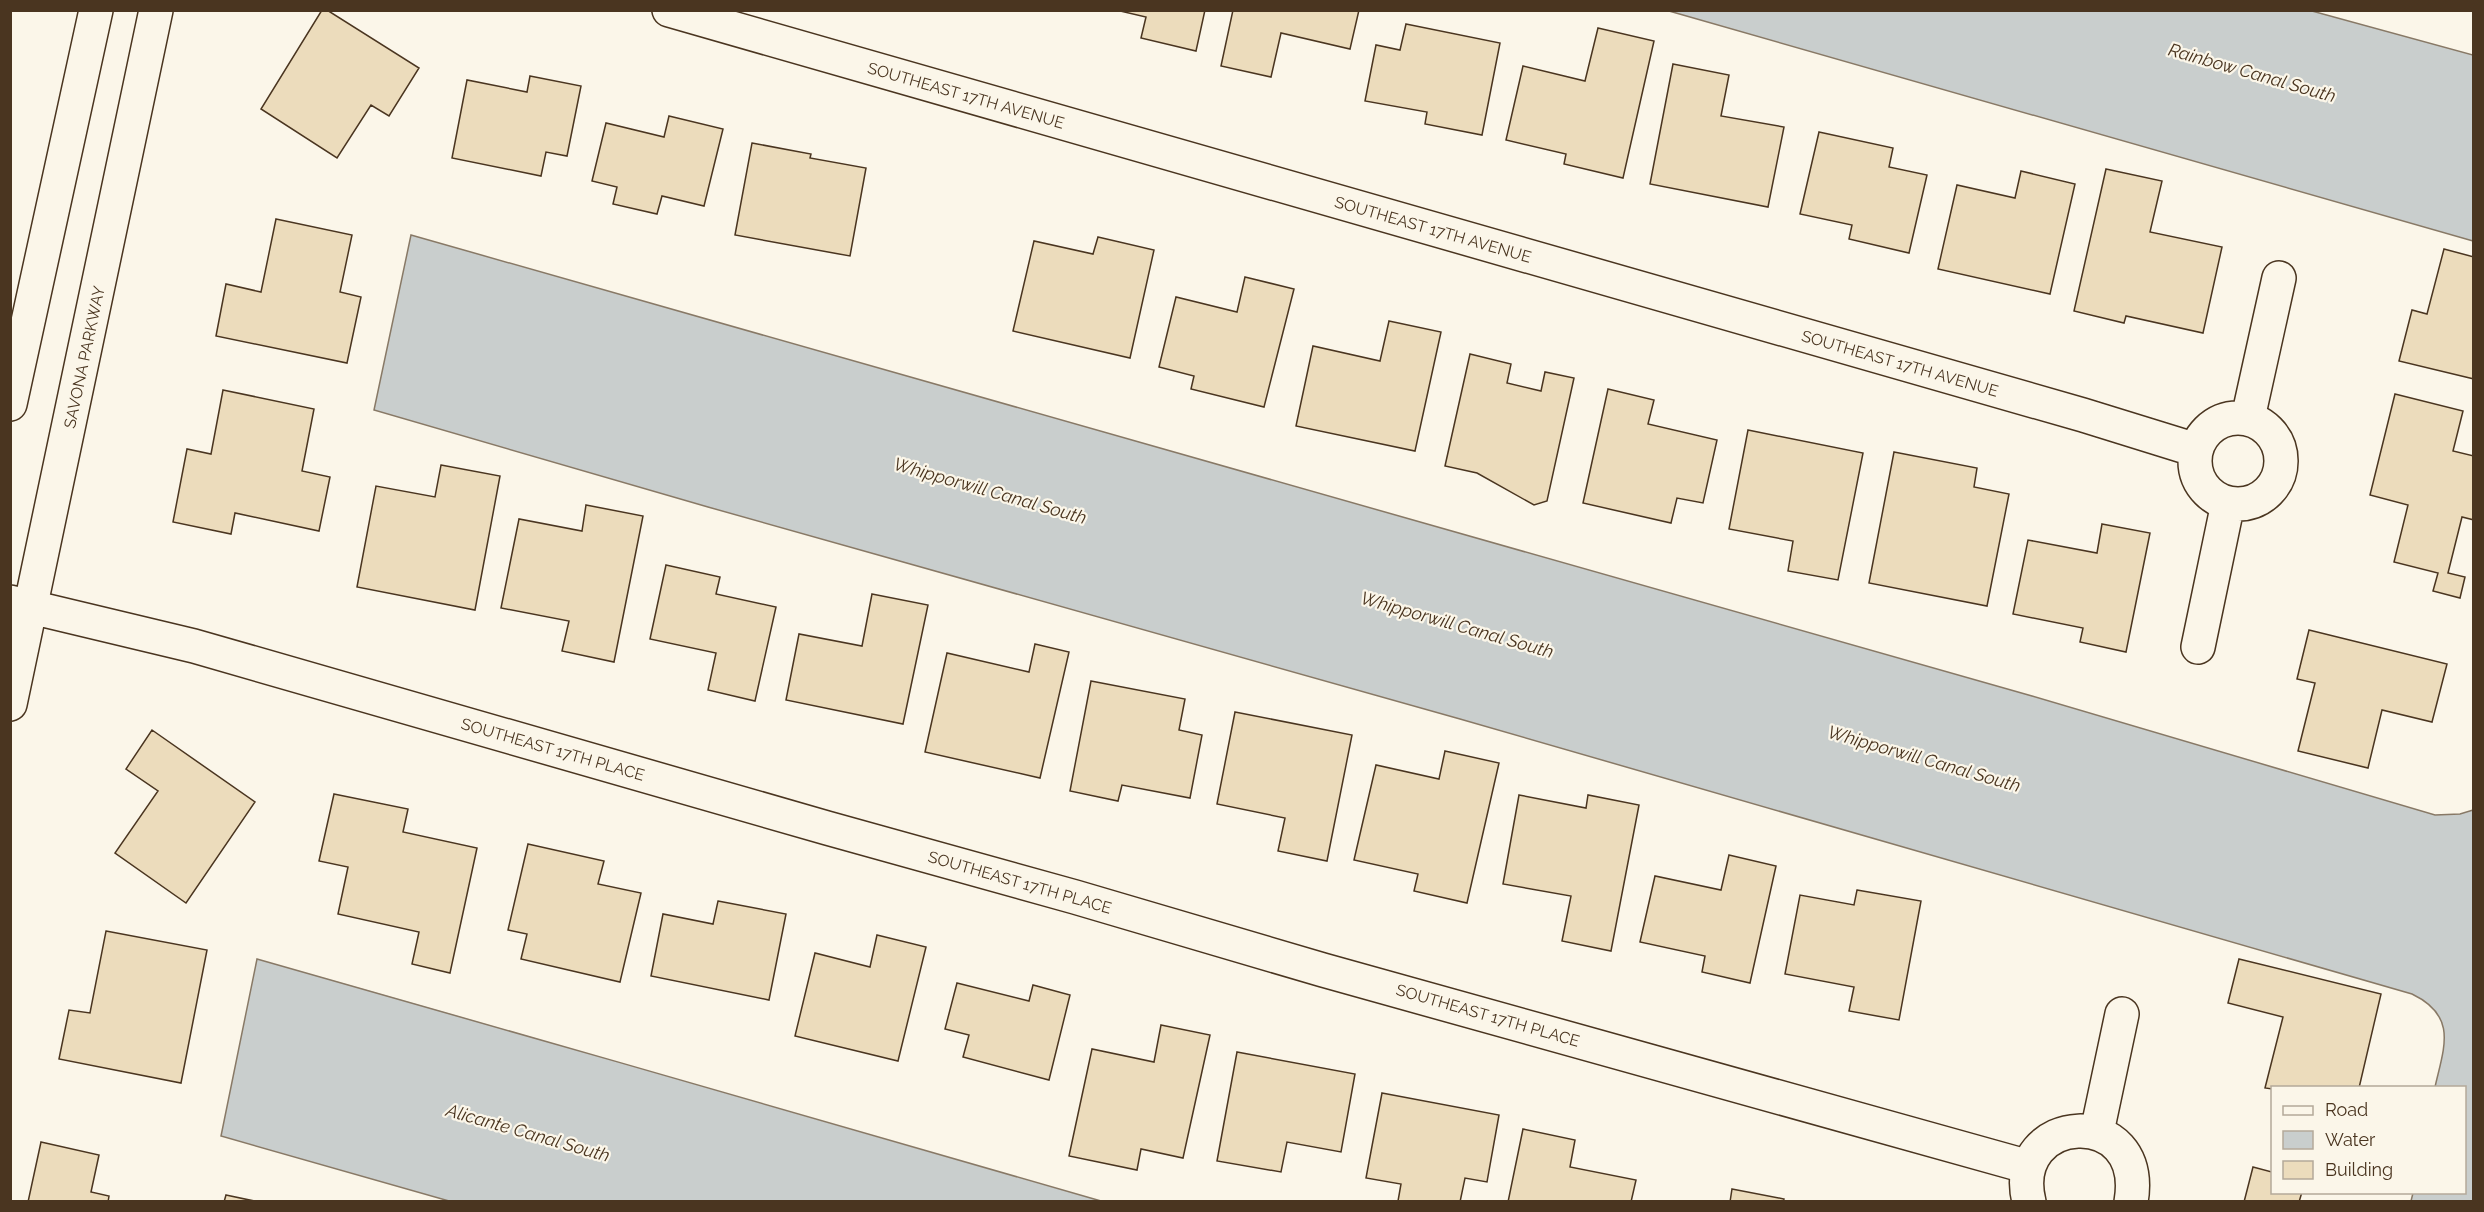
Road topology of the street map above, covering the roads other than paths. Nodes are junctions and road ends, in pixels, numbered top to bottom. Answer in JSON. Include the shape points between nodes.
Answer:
{"nodes":[{"id":1,"x":96,"y":10,"type":"edge"},
{"id":2,"x":156,"y":10,"type":"edge"},
{"id":3,"x":669,"y":10,"type":"edge"},
{"id":4,"x":2279,"y":278,"type":"dead end"},
{"id":5,"x":10,"y":404,"type":"edge"},
{"id":6,"x":2248,"y":418,"type":"junction"},
{"id":7,"x":2196,"y":450,"type":"junction"},
{"id":8,"x":2228,"y":503,"type":"junction"},
{"id":9,"x":21,"y":605,"type":"edge"},
{"id":10,"x":2198,"y":647,"type":"dead end"},
{"id":11,"x":10,"y":704,"type":"edge"},
{"id":12,"x":2122,"y":1014,"type":"dead end"},
{"id":13,"x":2097,"y":1132,"type":"junction"},
{"id":14,"x":2029,"y":1167,"type":"junction"},
{"id":15,"x":2029,"y":1202,"type":"edge"},
{"id":16,"x":2132,"y":1202,"type":"edge"}],
"edges":[{"from":1,"to":5,"type":"street"},
{"from":2,"to":9,"type":"street","name":"SAVONA PARKWAY"},
{"from":3,"to":7,"type":"street","name":"SOUTHEAST 17TH AVENUE"},
{"from":4,"to":6,"type":"street"},
{"from":6,"to":7,"type":"street","via":[[2221,420],[2201,437]]},
{"from":6,"to":8,"type":"street","via":[[2260,423],[2279,443],[2281,470],[2276,483],[2261,498]]},
{"from":7,"to":8,"type":"street","via":[[2196,470],[2205,489]]},
{"from":8,"to":10,"type":"street"},
{"from":9,"to":11,"type":"street","name":"SAVONA PARKWAY"},
{"from":9,"to":14,"type":"street","name":"SOUTHEAST 17TH PLACE","via":[[194,646],[1323,970]]},
{"from":12,"to":13,"type":"street"},
{"from":13,"to":14,"type":"street","via":[[2063,1132],[2036,1152]]},
{"from":13,"to":16,"type":"street","via":[[2124,1152],[2132,1168]]},
{"from":14,"to":15,"type":"street"}]}
